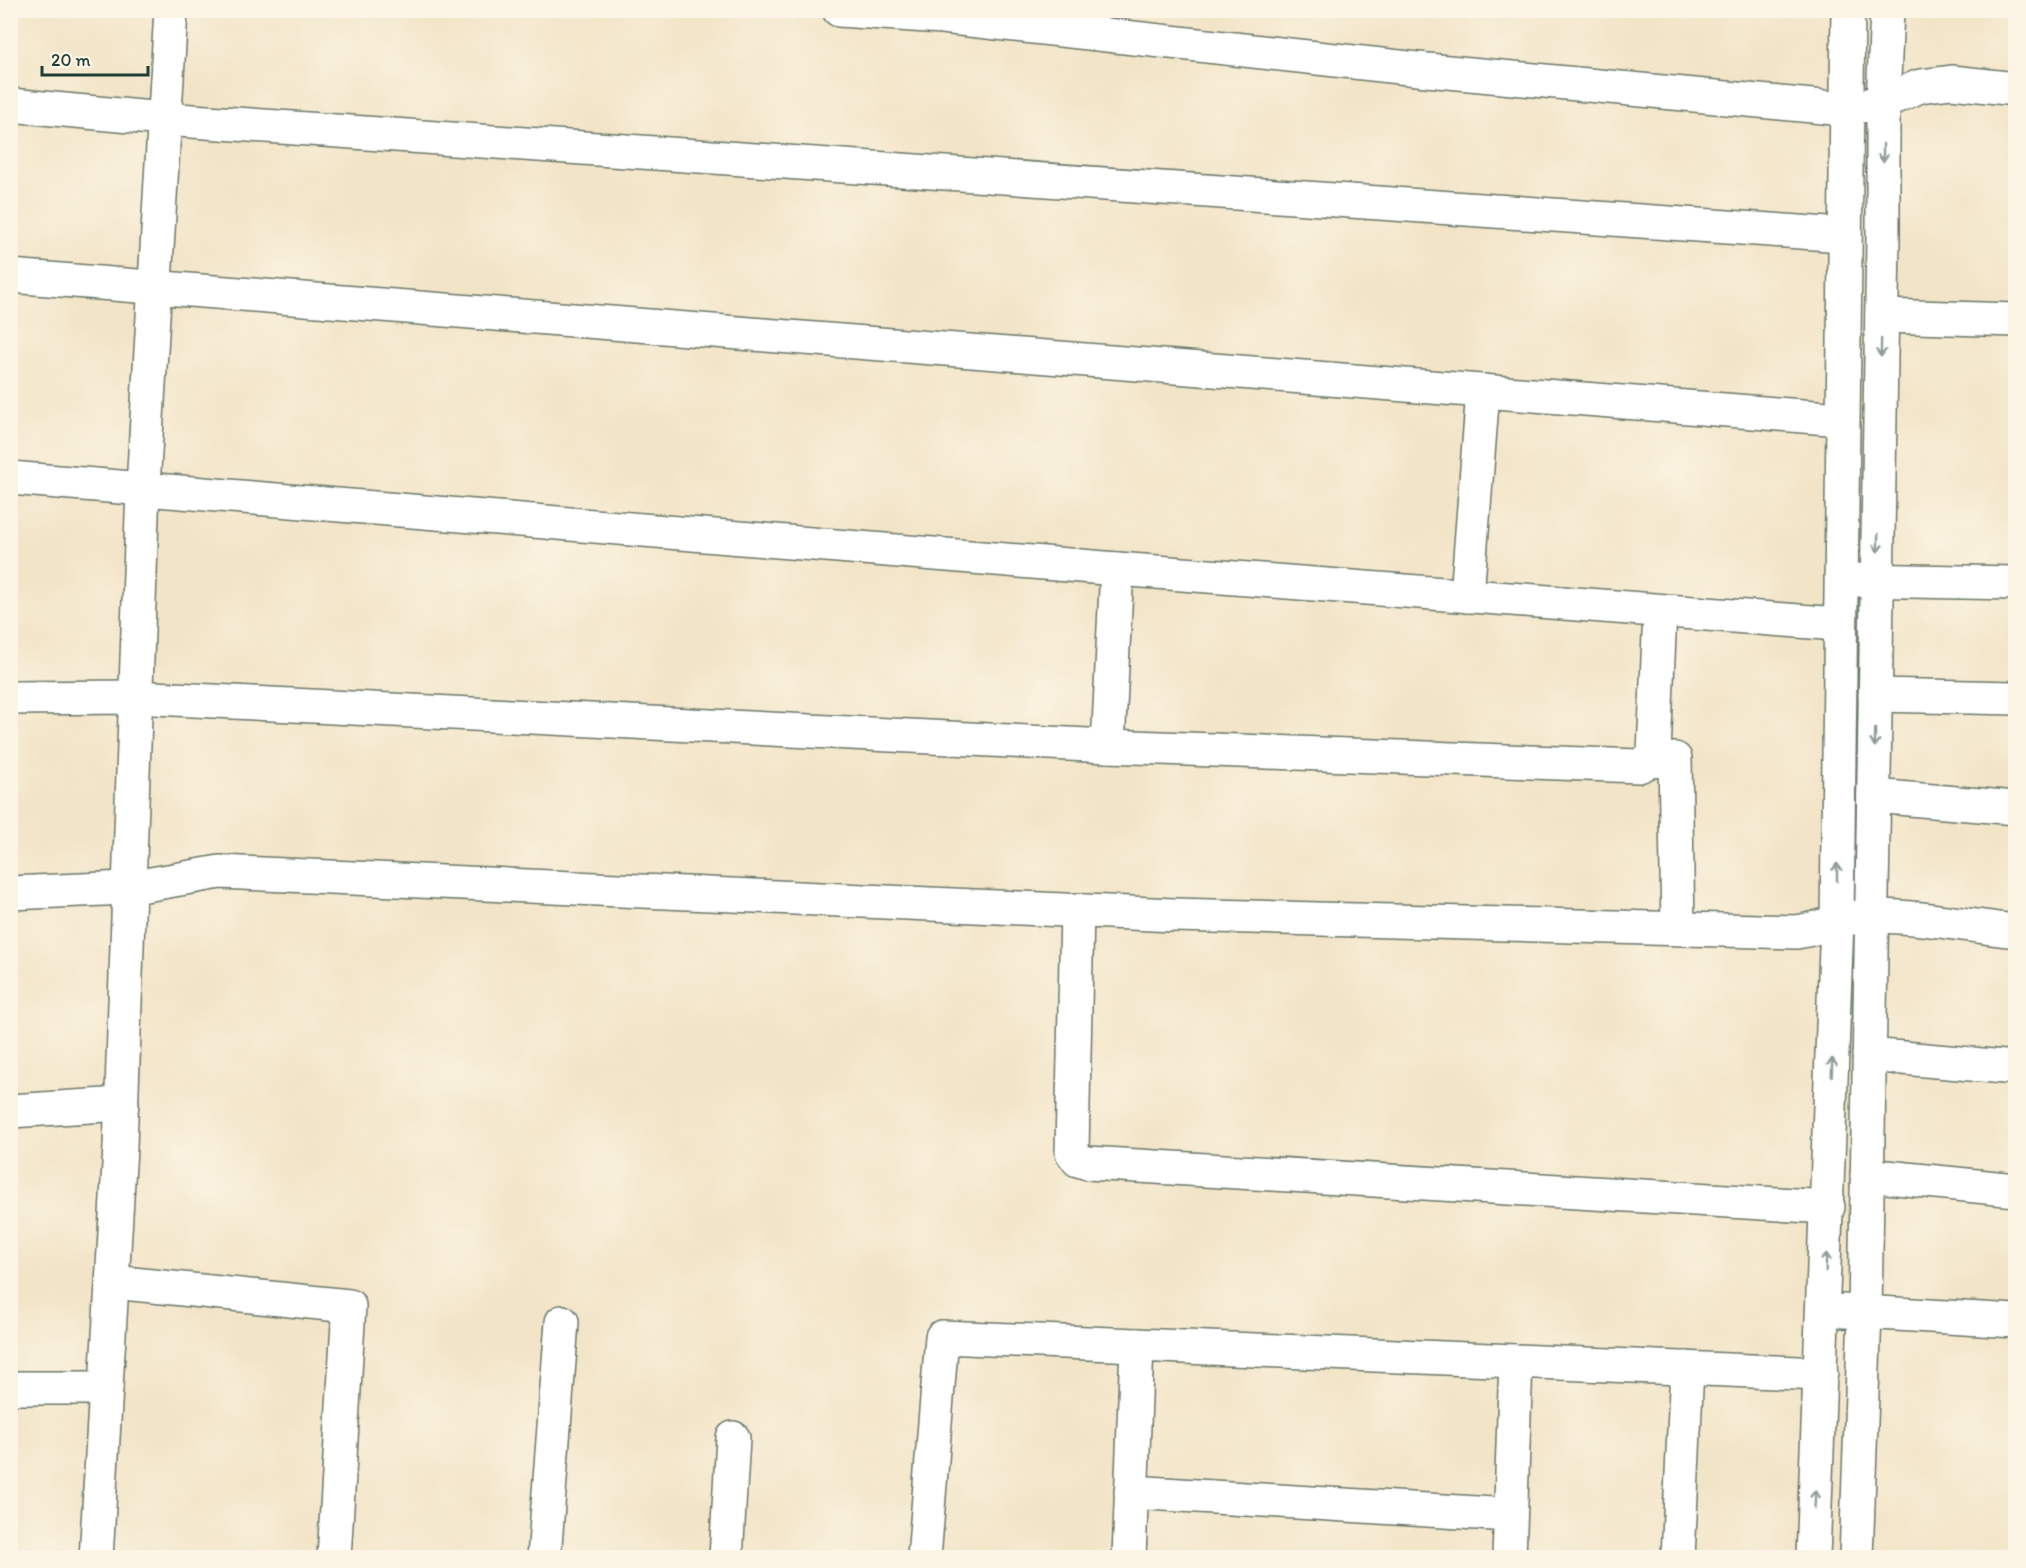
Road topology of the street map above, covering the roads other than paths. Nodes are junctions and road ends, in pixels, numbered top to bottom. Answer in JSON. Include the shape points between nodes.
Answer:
{"nodes":[{"id":1,"x":171,"y":10,"type":"edge"},
{"id":2,"x":839,"y":10,"type":"edge"},
{"id":3,"x":1848,"y":10,"type":"edge"},
{"id":4,"x":1887,"y":10,"type":"edge"},
{"id":5,"x":2016,"y":89,"type":"edge"},
{"id":6,"x":1883,"y":102,"type":"junction"},
{"id":7,"x":10,"y":105,"type":"edge"},
{"id":8,"x":1845,"y":109,"type":"junction"},
{"id":9,"x":163,"y":119,"type":"junction"},
{"id":10,"x":1844,"y":236,"type":"junction"},
{"id":11,"x":11,"y":284,"type":"edge"},
{"id":12,"x":153,"y":288,"type":"junction"},
{"id":13,"x":1882,"y":316,"type":"junction"},
{"id":14,"x":2016,"y":320,"type":"edge"},
{"id":15,"x":1483,"y":391,"type":"junction"},
{"id":16,"x":1841,"y":419,"type":"junction"},
{"id":17,"x":10,"y":478,"type":"edge"},
{"id":18,"x":143,"y":487,"type":"junction"},
{"id":19,"x":1117,"y":569,"type":"junction"},
{"id":20,"x":1839,"y":579,"type":"junction"},
{"id":21,"x":1877,"y":581,"type":"junction"},
{"id":22,"x":2016,"y":583,"type":"edge"},
{"id":23,"x":1467,"y":596,"type":"junction"},
{"id":24,"x":1660,"y":610,"type":"junction"},
{"id":25,"x":1838,"y":624,"type":"junction"},
{"id":26,"x":1875,"y":695,"type":"junction"},
{"id":27,"x":134,"y":697,"type":"junction"},
{"id":28,"x":10,"y":698,"type":"edge"},
{"id":29,"x":2016,"y":698,"type":"edge"},
{"id":30,"x":1108,"y":746,"type":"junction"},
{"id":31,"x":1649,"y":761,"type":"junction"},
{"id":32,"x":1874,"y":796,"type":"junction"},
{"id":33,"x":2016,"y":808,"type":"edge"},
{"id":34,"x":128,"y":888,"type":"junction"},
{"id":35,"x":10,"y":893,"type":"edge"},
{"id":36,"x":1077,"y":910,"type":"junction"},
{"id":37,"x":1872,"y":915,"type":"junction"},
{"id":38,"x":1837,"y":921,"type":"junction"},
{"id":39,"x":1678,"y":928,"type":"junction"},
{"id":40,"x":2016,"y":931,"type":"edge"},
{"id":41,"x":1869,"y":1055,"type":"junction"},
{"id":42,"x":2016,"y":1068,"type":"edge"},
{"id":43,"x":122,"y":1104,"type":"junction"},
{"id":44,"x":10,"y":1111,"type":"edge"},
{"id":45,"x":1867,"y":1175,"type":"junction"},
{"id":46,"x":2016,"y":1190,"type":"edge"},
{"id":47,"x":1828,"y":1207,"type":"junction"},
{"id":48,"x":112,"y":1282,"type":"junction"},
{"id":49,"x":1824,"y":1310,"type":"junction"},
{"id":50,"x":1865,"y":1313,"type":"junction"},
{"id":51,"x":2016,"y":1321,"type":"edge"},
{"id":52,"x":562,"y":1322,"type":"dead end"},
{"id":53,"x":1137,"y":1345,"type":"junction"},
{"id":54,"x":1516,"y":1361,"type":"junction"},
{"id":55,"x":1687,"y":1368,"type":"junction"},
{"id":56,"x":1821,"y":1374,"type":"junction"},
{"id":57,"x":10,"y":1388,"type":"edge"},
{"id":58,"x":106,"y":1388,"type":"junction"},
{"id":59,"x":733,"y":1438,"type":"dead end"},
{"id":60,"x":1131,"y":1492,"type":"junction"},
{"id":61,"x":1510,"y":1515,"type":"junction"},
{"id":62,"x":96,"y":1557,"type":"edge"},
{"id":63,"x":334,"y":1557,"type":"edge"},
{"id":64,"x":544,"y":1557,"type":"edge"},
{"id":65,"x":726,"y":1557,"type":"edge"},
{"id":66,"x":924,"y":1557,"type":"edge"},
{"id":67,"x":1129,"y":1557,"type":"edge"},
{"id":68,"x":1509,"y":1557,"type":"edge"},
{"id":69,"x":1678,"y":1557,"type":"edge"},
{"id":70,"x":1813,"y":1557,"type":"edge"},
{"id":71,"x":1856,"y":1557,"type":"edge"}],
"edges":[{"from":1,"to":9,"type":"street"},
{"from":2,"to":8,"type":"street","via":[[942,17],[1415,69]]},
{"from":3,"to":8,"type":"street"},
{"from":4,"to":6,"type":"street"},
{"from":5,"to":6,"type":"street","via":[[1952,82],[1920,86]]},
{"from":6,"to":8,"type":"street"},
{"from":6,"to":13,"type":"street","one_way":true},
{"from":7,"to":9,"type":"street"},
{"from":8,"to":10,"type":"street"},
{"from":9,"to":10,"type":"street"},
{"from":9,"to":12,"type":"street"},
{"from":10,"to":16,"type":"street"},
{"from":11,"to":12,"type":"street"},
{"from":12,"to":15,"type":"street"},
{"from":12,"to":18,"type":"street"},
{"from":13,"to":14,"type":"street"},
{"from":13,"to":21,"type":"street","one_way":true},
{"from":15,"to":16,"type":"street"},
{"from":15,"to":23,"type":"street"},
{"from":16,"to":20,"type":"street"},
{"from":17,"to":18,"type":"street"},
{"from":18,"to":19,"type":"street"},
{"from":18,"to":27,"type":"street"},
{"from":19,"to":23,"type":"street"},
{"from":19,"to":30,"type":"street"},
{"from":20,"to":21,"type":"street"},
{"from":20,"to":25,"type":"street"},
{"from":21,"to":22,"type":"street"},
{"from":21,"to":26,"type":"street"},
{"from":23,"to":24,"type":"street"},
{"from":24,"to":25,"type":"street"},
{"from":24,"to":31,"type":"street","via":[[1654,753]]},
{"from":38,"to":25,"type":"street","one_way":true},
{"from":26,"to":29,"type":"street"},
{"from":26,"to":32,"type":"street","one_way":true},
{"from":27,"to":28,"type":"street"},
{"from":27,"to":30,"type":"street"},
{"from":27,"to":34,"type":"street"},
{"from":30,"to":31,"type":"street","via":[[1639,766]]},
{"from":31,"to":39,"type":"street","via":[[1675,759]]},
{"from":32,"to":33,"type":"street"},
{"from":32,"to":37,"type":"street"},
{"from":34,"to":35,"type":"street"},
{"from":34,"to":36,"type":"street","via":[[220,872]]},
{"from":34,"to":43,"type":"street"},
{"from":36,"to":39,"type":"street"},
{"from":36,"to":47,"type":"street","via":[[1072,1152],[1078,1160]]},
{"from":37,"to":38,"type":"street"},
{"from":37,"to":40,"type":"street"},
{"from":37,"to":41,"type":"street"},
{"from":38,"to":39,"type":"street","via":[[1796,932]]},
{"from":47,"to":38,"type":"street","one_way":true},
{"from":41,"to":42,"type":"street"},
{"from":41,"to":45,"type":"street"},
{"from":43,"to":44,"type":"street"},
{"from":43,"to":48,"type":"street"},
{"from":45,"to":46,"type":"street"},
{"from":45,"to":50,"type":"street"},
{"from":49,"to":47,"type":"street","one_way":true},
{"from":48,"to":58,"type":"street"},
{"from":48,"to":63,"type":"street","via":[[349,1306]]},
{"from":49,"to":50,"type":"street"},
{"from":49,"to":56,"type":"street"},
{"from":50,"to":51,"type":"street"},
{"from":50,"to":71,"type":"street"},
{"from":52,"to":64,"type":"street"},
{"from":53,"to":54,"type":"street"},
{"from":53,"to":60,"type":"street"},
{"from":53,"to":66,"type":"street","via":[[942,1337]]},
{"from":54,"to":55,"type":"street"},
{"from":54,"to":61,"type":"street"},
{"from":55,"to":56,"type":"street"},
{"from":55,"to":69,"type":"street"},
{"from":70,"to":56,"type":"street","one_way":true},
{"from":57,"to":58,"type":"street"},
{"from":58,"to":62,"type":"street"},
{"from":59,"to":65,"type":"street"},
{"from":60,"to":61,"type":"street"},
{"from":60,"to":67,"type":"street"},
{"from":61,"to":68,"type":"street"}]}
